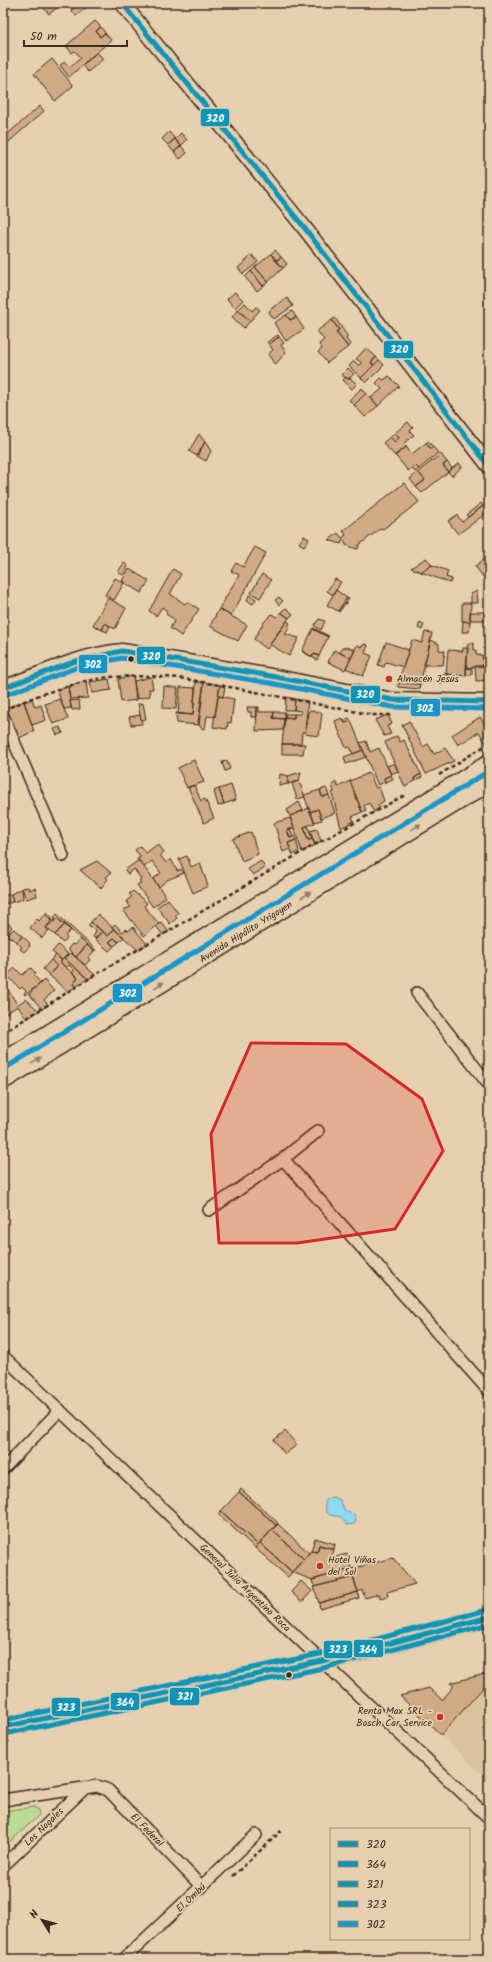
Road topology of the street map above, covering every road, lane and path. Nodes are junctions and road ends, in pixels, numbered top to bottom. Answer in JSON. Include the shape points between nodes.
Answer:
{"nodes":[{"id":1,"x":122,"y":3,"type":"edge"},
{"id":2,"x":489,"y":466,"type":"edge"},
{"id":3,"x":3,"y":688,"type":"edge"},
{"id":4,"x":489,"y":702,"type":"edge"},
{"id":5,"x":4,"y":713,"type":"edge"},
{"id":6,"x":395,"y":715,"type":"dead end"},
{"id":7,"x":489,"y":743,"type":"edge"},
{"id":8,"x":489,"y":763,"type":"edge"},
{"id":9,"x":434,"y":778,"type":"dead end"},
{"id":10,"x":489,"y":783,"type":"edge"},
{"id":11,"x":408,"y":794,"type":"dead end"},
{"id":12,"x":62,"y":856,"type":"dead end"},
{"id":13,"x":120,"y":989,"type":"junction"},
{"id":14,"x":417,"y":992,"type":"dead end"},
{"id":15,"x":128,"y":1004,"type":"junction"},
{"id":16,"x":3,"y":1033,"type":"edge"},
{"id":17,"x":3,"y":1061,"type":"edge"},
{"id":18,"x":3,"y":1081,"type":"edge"},
{"id":19,"x":489,"y":1085,"type":"edge"},
{"id":20,"x":318,"y":1131,"type":"dead end"},
{"id":21,"x":283,"y":1159,"type":"junction"},
{"id":22,"x":209,"y":1210,"type":"dead end"},
{"id":23,"x":3,"y":1356,"type":"edge"},
{"id":24,"x":489,"y":1391,"type":"edge"},
{"id":25,"x":60,"y":1410,"type":"junction"},
{"id":26,"x":3,"y":1468,"type":"edge"},
{"id":27,"x":489,"y":1617,"type":"edge"},
{"id":28,"x":322,"y":1661,"type":"junction"},
{"id":29,"x":3,"y":1727,"type":"edge"},
{"id":30,"x":85,"y":1788,"type":"junction"},
{"id":31,"x":3,"y":1800,"type":"edge"},
{"id":32,"x":489,"y":1818,"type":"edge"},
{"id":33,"x":256,"y":1835,"type":"dead end"},
{"id":34,"x":3,"y":1866,"type":"edge"},
{"id":35,"x":202,"y":1888,"type":"junction"},
{"id":36,"x":124,"y":1959,"type":"edge"}],
"edges":[{"from":1,"to":2,"type":"street","via":[[303,226]]},
{"from":3,"to":4,"type":"street","via":[[73,662],[122,651],[393,700]]},
{"from":5,"to":6,"type":"path","via":[[42,694],[86,681],[108,677],[150,676],[225,686],[373,715]]},
{"from":5,"to":12,"type":"street"},
{"from":7,"to":9,"type":"path"},
{"from":8,"to":13,"type":"main road","name":"Avenida Hipólito Yrigoyen"},
{"from":15,"to":10,"type":"main road","name":"Avenida Hipólito Yrigoyen","one_way":true},
{"from":11,"to":16,"type":"path","via":[[302,852]]},
{"from":13,"to":15,"type":"main road"},
{"from":13,"to":17,"type":"main road","name":"Avenida Hipólito Yrigoyen"},
{"from":14,"to":19,"type":"street"},
{"from":18,"to":15,"type":"main road","name":"Avenida Hipólito Yrigoyen","one_way":true},
{"from":20,"to":21,"type":"street"},
{"from":21,"to":22,"type":"street"},
{"from":21,"to":24,"type":"street"},
{"from":23,"to":25,"type":"street","name":"General Julio Argentino Roca"},
{"from":25,"to":26,"type":"street"},
{"from":25,"to":28,"type":"street","name":"General Julio Argentino Roca"},
{"from":27,"to":28,"type":"main road"},
{"from":28,"to":29,"type":"main road"},
{"from":28,"to":32,"type":"street","name":"General Julio Argentino Roca"},
{"from":30,"to":31,"type":"street","name":"El Federal"},
{"from":30,"to":34,"type":"street","name":"Los Nogales"},
{"from":30,"to":35,"type":"street","name":"El Federal","via":[[97,1786],[108,1790]]},
{"from":33,"to":35,"type":"street","name":"El Ombú"},
{"from":35,"to":36,"type":"street","name":"El Ombú"}]}
